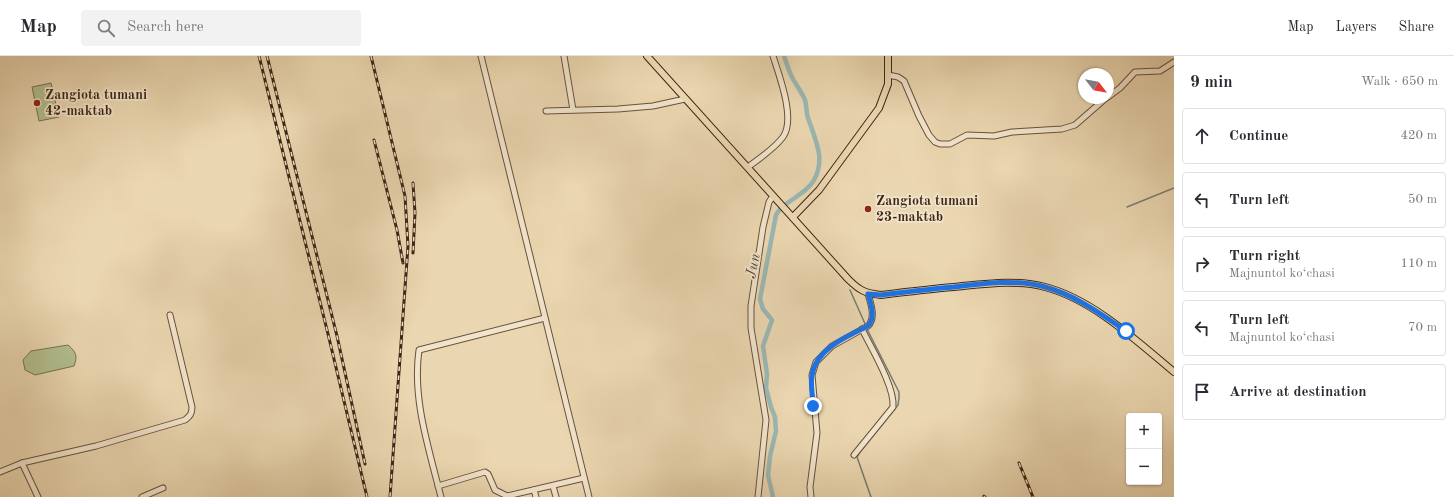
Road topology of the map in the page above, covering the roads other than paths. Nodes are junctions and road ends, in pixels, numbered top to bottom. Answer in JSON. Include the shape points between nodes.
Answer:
{"nodes":[{"id":1,"x":480,"y":56,"type":"edge"},
{"id":2,"x":564,"y":56,"type":"edge"},
{"id":3,"x":647,"y":56,"type":"edge"},
{"id":4,"x":773,"y":56,"type":"edge"},
{"id":5,"x":888,"y":56,"type":"edge"},
{"id":6,"x":1174,"y":62,"type":"edge"},
{"id":7,"x":888,"y":76,"type":"junction"},
{"id":8,"x":1114,"y":92,"type":"edge"},
{"id":9,"x":685,"y":99,"type":"junction"},
{"id":10,"x":1099,"y":104,"type":"edge"},
{"id":11,"x":573,"y":110,"type":"junction"},
{"id":12,"x":546,"y":111,"type":"dead end"},
{"id":13,"x":748,"y":167,"type":"junction"},
{"id":14,"x":773,"y":196,"type":"junction"},
{"id":15,"x":793,"y":217,"type":"junction"},
{"id":16,"x":868,"y":294,"type":"junction"},
{"id":17,"x":170,"y":315,"type":"dead end"},
{"id":18,"x":545,"y":318,"type":"junction"},
{"id":19,"x":865,"y":328,"type":"junction"},
{"id":20,"x":1174,"y":372,"type":"edge"},
{"id":21,"x":854,"y":455,"type":"dead end"},
{"id":22,"x":22,"y":463,"type":"junction"},
{"id":23,"x":0,"y":472,"type":"edge"},
{"id":24,"x":584,"y":478,"type":"junction"},
{"id":25,"x":438,"y":486,"type":"junction"},
{"id":26,"x":553,"y":486,"type":"junction"},
{"id":27,"x":163,"y":488,"type":"dead end"},
{"id":28,"x":534,"y":490,"type":"junction"},
{"id":29,"x":507,"y":496,"type":"edge"},
{"id":30,"x":38,"y":497,"type":"edge"},
{"id":31,"x":142,"y":497,"type":"edge"},
{"id":32,"x":441,"y":497,"type":"edge"},
{"id":33,"x":536,"y":497,"type":"edge"},
{"id":34,"x":556,"y":497,"type":"edge"},
{"id":35,"x":589,"y":497,"type":"edge"},
{"id":36,"x":758,"y":497,"type":"edge"},
{"id":37,"x":811,"y":497,"type":"edge"}],
"edges":[{"from":1,"to":18,"type":"street"},
{"from":2,"to":11,"type":"street"},
{"from":3,"to":9,"type":"main road"},
{"from":4,"to":13,"type":"street","via":[[785,92],[788,121],[784,135],[778,142]]},
{"from":5,"to":7,"type":"main road"},
{"from":6,"to":8,"type":"street","via":[[1160,71],[1135,72]]},
{"from":7,"to":10,"type":"street","via":[[898,77],[904,81],[929,135],[940,144],[950,144],[967,135],[994,136],[1012,132],[1062,129],[1075,124]]},
{"from":7,"to":15,"type":"main road","via":[[886,91],[879,108],[820,190]]},
{"from":9,"to":11,"type":"street","via":[[653,106]]},
{"from":9,"to":13,"type":"main road"},
{"from":11,"to":12,"type":"street"},
{"from":13,"to":14,"type":"main road"},
{"from":14,"to":15,"type":"main road"},
{"from":14,"to":36,"type":"street","via":[[763,227],[751,306],[751,328],[766,420]]},
{"from":15,"to":16,"type":"main road","via":[[848,279]]},
{"from":16,"to":19,"type":"street","via":[[872,310],[871,323]]},
{"from":16,"to":20,"type":"main road","via":[[881,295],[975,284],[1011,283],[1046,287],[1067,295],[1106,317]]},
{"from":17,"to":22,"type":"street","via":[[192,407],[190,416],[185,420],[96,446]]},
{"from":18,"to":24,"type":"street"},
{"from":18,"to":25,"type":"street","via":[[419,350],[416,368],[418,402]]},
{"from":19,"to":21,"type":"street","via":[[894,399],[893,407]]},
{"from":19,"to":37,"type":"street","via":[[832,346],[816,362],[812,376],[817,433]]},
{"from":22,"to":23,"type":"street"},
{"from":22,"to":30,"type":"street"},
{"from":24,"to":26,"type":"street"},
{"from":24,"to":35,"type":"street"},
{"from":25,"to":29,"type":"street","via":[[485,472],[495,490]]},
{"from":25,"to":32,"type":"street"},
{"from":26,"to":28,"type":"street"},
{"from":26,"to":34,"type":"street"},
{"from":27,"to":31,"type":"street"},
{"from":28,"to":29,"type":"street"},
{"from":28,"to":33,"type":"street"}]}
